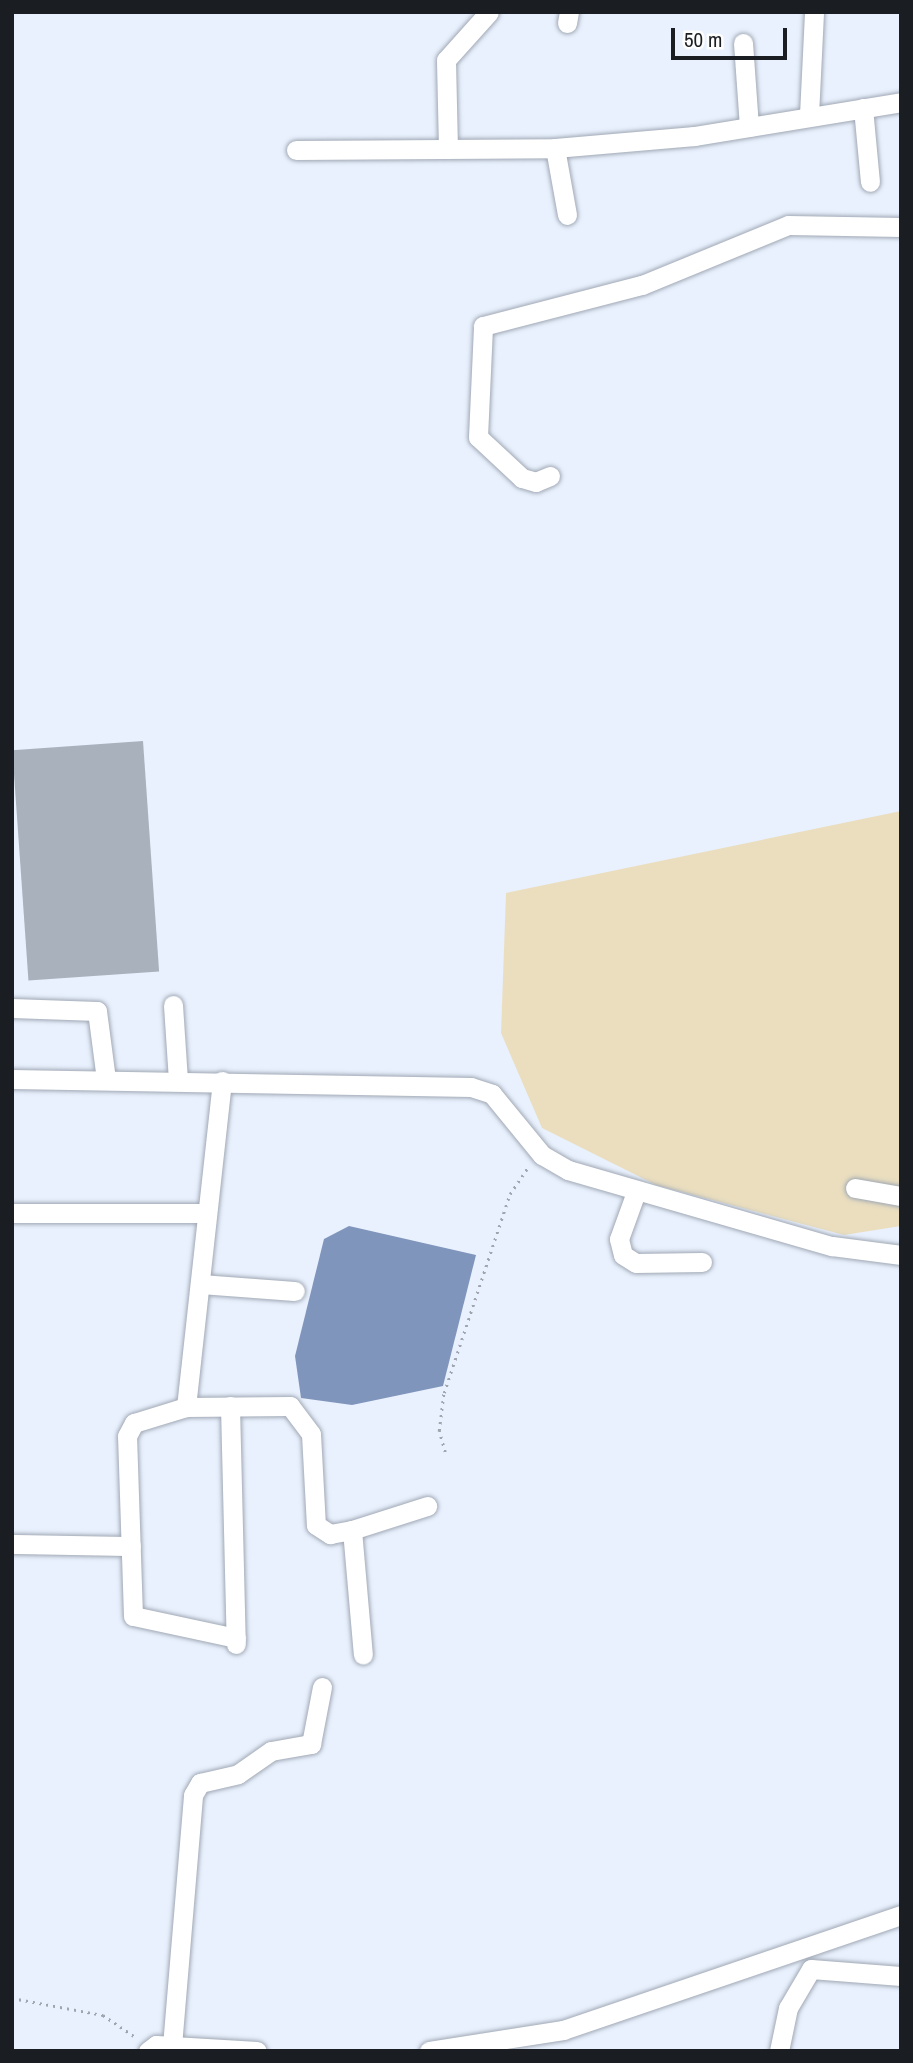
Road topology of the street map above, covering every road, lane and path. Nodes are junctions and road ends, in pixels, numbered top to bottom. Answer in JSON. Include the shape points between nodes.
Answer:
{"nodes":[{"id":1,"x":489,"y":12,"type":"edge"},
{"id":2,"x":814,"y":12,"type":"edge"},
{"id":3,"x":743,"y":43,"type":"dead end"},
{"id":4,"x":901,"y":102,"type":"edge"},
{"id":5,"x":863,"y":107,"type":"junction"},
{"id":6,"x":809,"y":115,"type":"junction"},
{"id":7,"x":749,"y":127,"type":"junction"},
{"id":8,"x":555,"y":148,"type":"junction"},
{"id":9,"x":449,"y":149,"type":"junction"},
{"id":10,"x":296,"y":150,"type":"dead end"},
{"id":11,"x":870,"y":182,"type":"dead end"},
{"id":12,"x":567,"y":215,"type":"dead end"},
{"id":13,"x":901,"y":227,"type":"edge"},
{"id":14,"x":550,"y":476,"type":"dead end"},
{"id":15,"x":173,"y":1005,"type":"dead end"},
{"id":16,"x":12,"y":1007,"type":"edge"},
{"id":17,"x":12,"y":1079,"type":"edge"},
{"id":18,"x":106,"y":1079,"type":"junction"},
{"id":19,"x":178,"y":1080,"type":"junction"},
{"id":20,"x":222,"y":1081,"type":"junction"},
{"id":21,"x":542,"y":1154,"type":"junction"},
{"id":22,"x":855,"y":1188,"type":"dead end"},
{"id":23,"x":636,"y":1192,"type":"junction"},
{"id":24,"x":901,"y":1196,"type":"edge"},
{"id":25,"x":12,"y":1213,"type":"edge"},
{"id":26,"x":207,"y":1213,"type":"junction"},
{"id":27,"x":901,"y":1255,"type":"edge"},
{"id":28,"x":702,"y":1262,"type":"dead end"},
{"id":29,"x":200,"y":1284,"type":"junction"},
{"id":30,"x":295,"y":1291,"type":"dead end"},
{"id":31,"x":230,"y":1406,"type":"junction"},
{"id":32,"x":186,"y":1407,"type":"junction"},
{"id":33,"x":445,"y":1452,"type":"dead end"},
{"id":34,"x":427,"y":1506,"type":"dead end"},
{"id":35,"x":352,"y":1530,"type":"junction"},
{"id":36,"x":12,"y":1544,"type":"edge"},
{"id":37,"x":131,"y":1546,"type":"junction"},
{"id":38,"x":363,"y":1655,"type":"dead end"},
{"id":39,"x":322,"y":1687,"type":"dead end"},
{"id":40,"x":901,"y":1915,"type":"edge"},
{"id":41,"x":755,"y":1967,"type":"junction"},
{"id":42,"x":811,"y":1969,"type":"junction"},
{"id":43,"x":901,"y":1976,"type":"edge"},
{"id":44,"x":12,"y":1998,"type":"edge"},
{"id":45,"x":172,"y":2046,"type":"junction"},
{"id":46,"x":144,"y":2047,"type":"edge"},
{"id":47,"x":257,"y":2051,"type":"edge"},
{"id":48,"x":429,"y":2051,"type":"edge"},
{"id":49,"x":779,"y":2051,"type":"edge"}],
"edges":[{"from":1,"to":9,"type":"street","via":[[446,60]]},
{"from":2,"to":6,"type":"street"},
{"from":3,"to":7,"type":"street"},
{"from":4,"to":5,"type":"street"},
{"from":5,"to":6,"type":"street"},
{"from":5,"to":11,"type":"street"},
{"from":6,"to":7,"type":"street"},
{"from":7,"to":8,"type":"street"},
{"from":8,"to":9,"type":"street"},
{"from":8,"to":12,"type":"street"},
{"from":9,"to":10,"type":"street"},
{"from":13,"to":14,"type":"street","via":[[788,225],[642,285],[483,326],[478,437],[522,478],[536,482]]},
{"from":15,"to":19,"type":"street"},
{"from":16,"to":18,"type":"street","via":[[97,1011]]},
{"from":17,"to":18,"type":"street"},
{"from":18,"to":19,"type":"street"},
{"from":19,"to":20,"type":"street"},
{"from":20,"to":21,"type":"street","via":[[471,1087],[506,1107]]},
{"from":20,"to":26,"type":"street"},
{"from":21,"to":23,"type":"street"},
{"from":21,"to":33,"type":"path","via":[[510,1194],[444,1393],[439,1431]]},
{"from":22,"to":24,"type":"street"},
{"from":23,"to":27,"type":"street","via":[[831,1246]]},
{"from":23,"to":28,"type":"street","via":[[620,1239],[623,1255],[636,1263]]},
{"from":25,"to":26,"type":"street"},
{"from":26,"to":29,"type":"street"},
{"from":29,"to":30,"type":"street"},
{"from":29,"to":32,"type":"street"},
{"from":31,"to":32,"type":"street"},
{"from":31,"to":35,"type":"street","via":[[290,1406],[303,1416],[311,1434],[316,1525],[331,1534]]},
{"from":31,"to":37,"type":"street","via":[[236,1641],[133,1616]]},
{"from":32,"to":37,"type":"street","via":[[148,1414],[127,1436]]},
{"from":34,"to":35,"type":"street"},
{"from":35,"to":38,"type":"street"},
{"from":36,"to":37,"type":"street"},
{"from":39,"to":45,"type":"street","via":[[311,1744],[271,1751],[238,1773],[200,1783],[193,1795]]},
{"from":40,"to":41,"type":"street"},
{"from":41,"to":42,"type":"street"},
{"from":41,"to":48,"type":"street","via":[[564,2030]]},
{"from":42,"to":43,"type":"street"},
{"from":42,"to":49,"type":"street","via":[[788,2008]]},
{"from":44,"to":46,"type":"path","via":[[103,2015]]},
{"from":45,"to":46,"type":"street"},
{"from":45,"to":47,"type":"street"}]}
